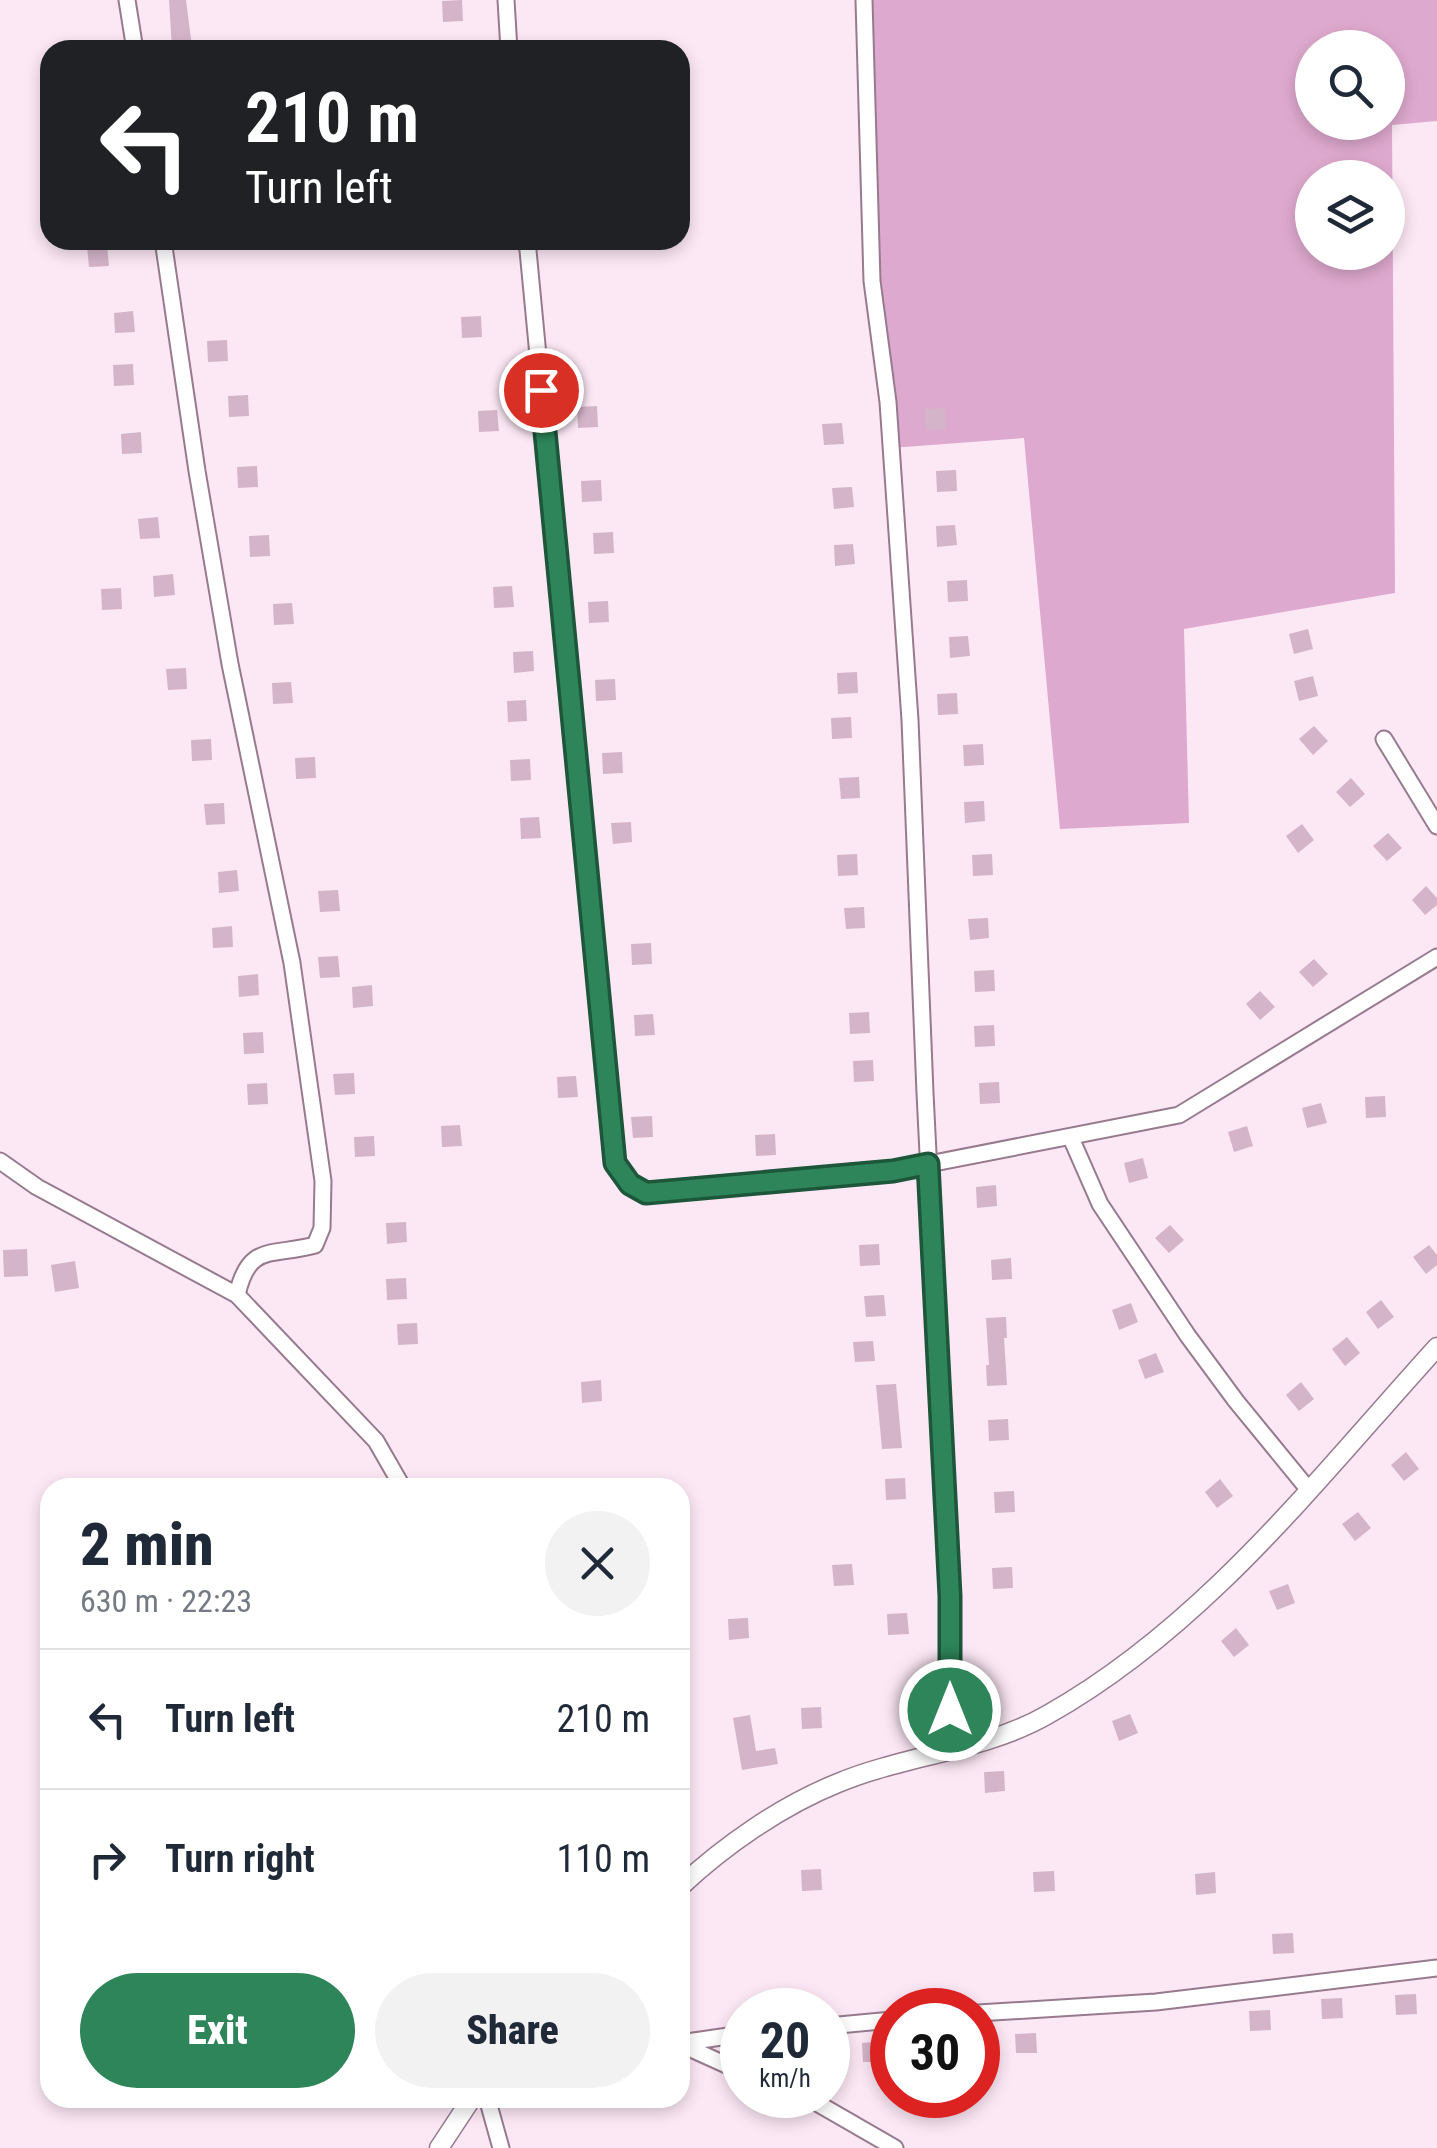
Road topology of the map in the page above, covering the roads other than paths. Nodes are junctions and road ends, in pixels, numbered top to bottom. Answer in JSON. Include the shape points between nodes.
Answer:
{"nodes":[{"id":1,"x":128,"y":0,"type":"edge"},
{"id":2,"x":506,"y":0,"type":"edge"},
{"id":3,"x":864,"y":0,"type":"edge"},
{"id":4,"x":134,"y":40,"type":"edge"},
{"id":5,"x":508,"y":40,"type":"edge"},
{"id":6,"x":165,"y":250,"type":"edge"},
{"id":7,"x":528,"y":250,"type":"edge"},
{"id":8,"x":1384,"y":739,"type":"dead end"},
{"id":9,"x":1437,"y":826,"type":"edge"},
{"id":10,"x":1437,"y":957,"type":"edge"},
{"id":11,"x":1071,"y":1138,"type":"junction"},
{"id":12,"x":0,"y":1161,"type":"edge"},
{"id":13,"x":928,"y":1164,"type":"junction"},
{"id":14,"x":237,"y":1295,"type":"junction"},
{"id":15,"x":1437,"y":1348,"type":"edge"},
{"id":16,"x":397,"y":1478,"type":"edge"},
{"id":17,"x":1308,"y":1488,"type":"junction"},
{"id":18,"x":951,"y":1748,"type":"junction"},
{"id":19,"x":690,"y":1879,"type":"edge"},
{"id":20,"x":1437,"y":1968,"type":"edge"},
{"id":21,"x":1000,"y":2012,"type":"edge"},
{"id":22,"x":720,"y":2038,"type":"edge"},
{"id":23,"x":690,"y":2042,"type":"edge"},
{"id":24,"x":690,"y":2049,"type":"edge"},
{"id":25,"x":720,"y":2062,"type":"edge"},
{"id":26,"x":465,"y":2108,"type":"edge"},
{"id":27,"x":490,"y":2108,"type":"edge"},
{"id":28,"x":842,"y":2118,"type":"edge"},
{"id":29,"x":439,"y":2148,"type":"edge"},
{"id":30,"x":501,"y":2148,"type":"edge"},
{"id":31,"x":895,"y":2148,"type":"edge"}],
"edges":[{"from":1,"to":4,"type":"street"},
{"from":2,"to":5,"type":"street"},
{"from":3,"to":13,"type":"street","via":[[872,280],[888,402],[910,720]]},
{"from":6,"to":14,"type":"street","via":[[230,664],[292,963],[323,1181],[315,1245],[262,1253],[242,1272]]},
{"from":7,"to":13,"type":"street","via":[[615,1163],[646,1193]]},
{"from":8,"to":9,"type":"street"},
{"from":10,"to":11,"type":"street","via":[[1179,1116]]},
{"from":11,"to":13,"type":"street"},
{"from":11,"to":17,"type":"street","via":[[1100,1204],[1188,1336]]},
{"from":12,"to":14,"type":"street"},
{"from":13,"to":18,"type":"street"},
{"from":14,"to":16,"type":"street","via":[[376,1441]]},
{"from":15,"to":17,"type":"street"},
{"from":17,"to":18,"type":"street","via":[[1179,1622],[1116,1673],[1043,1718]]},
{"from":18,"to":19,"type":"street","via":[[837,1783],[756,1827]]},
{"from":20,"to":21,"type":"street","via":[[1156,2002]]},
{"from":22,"to":23,"type":"street"},
{"from":24,"to":25,"type":"street"},
{"from":26,"to":29,"type":"street"},
{"from":27,"to":30,"type":"street"},
{"from":28,"to":31,"type":"street"}]}
